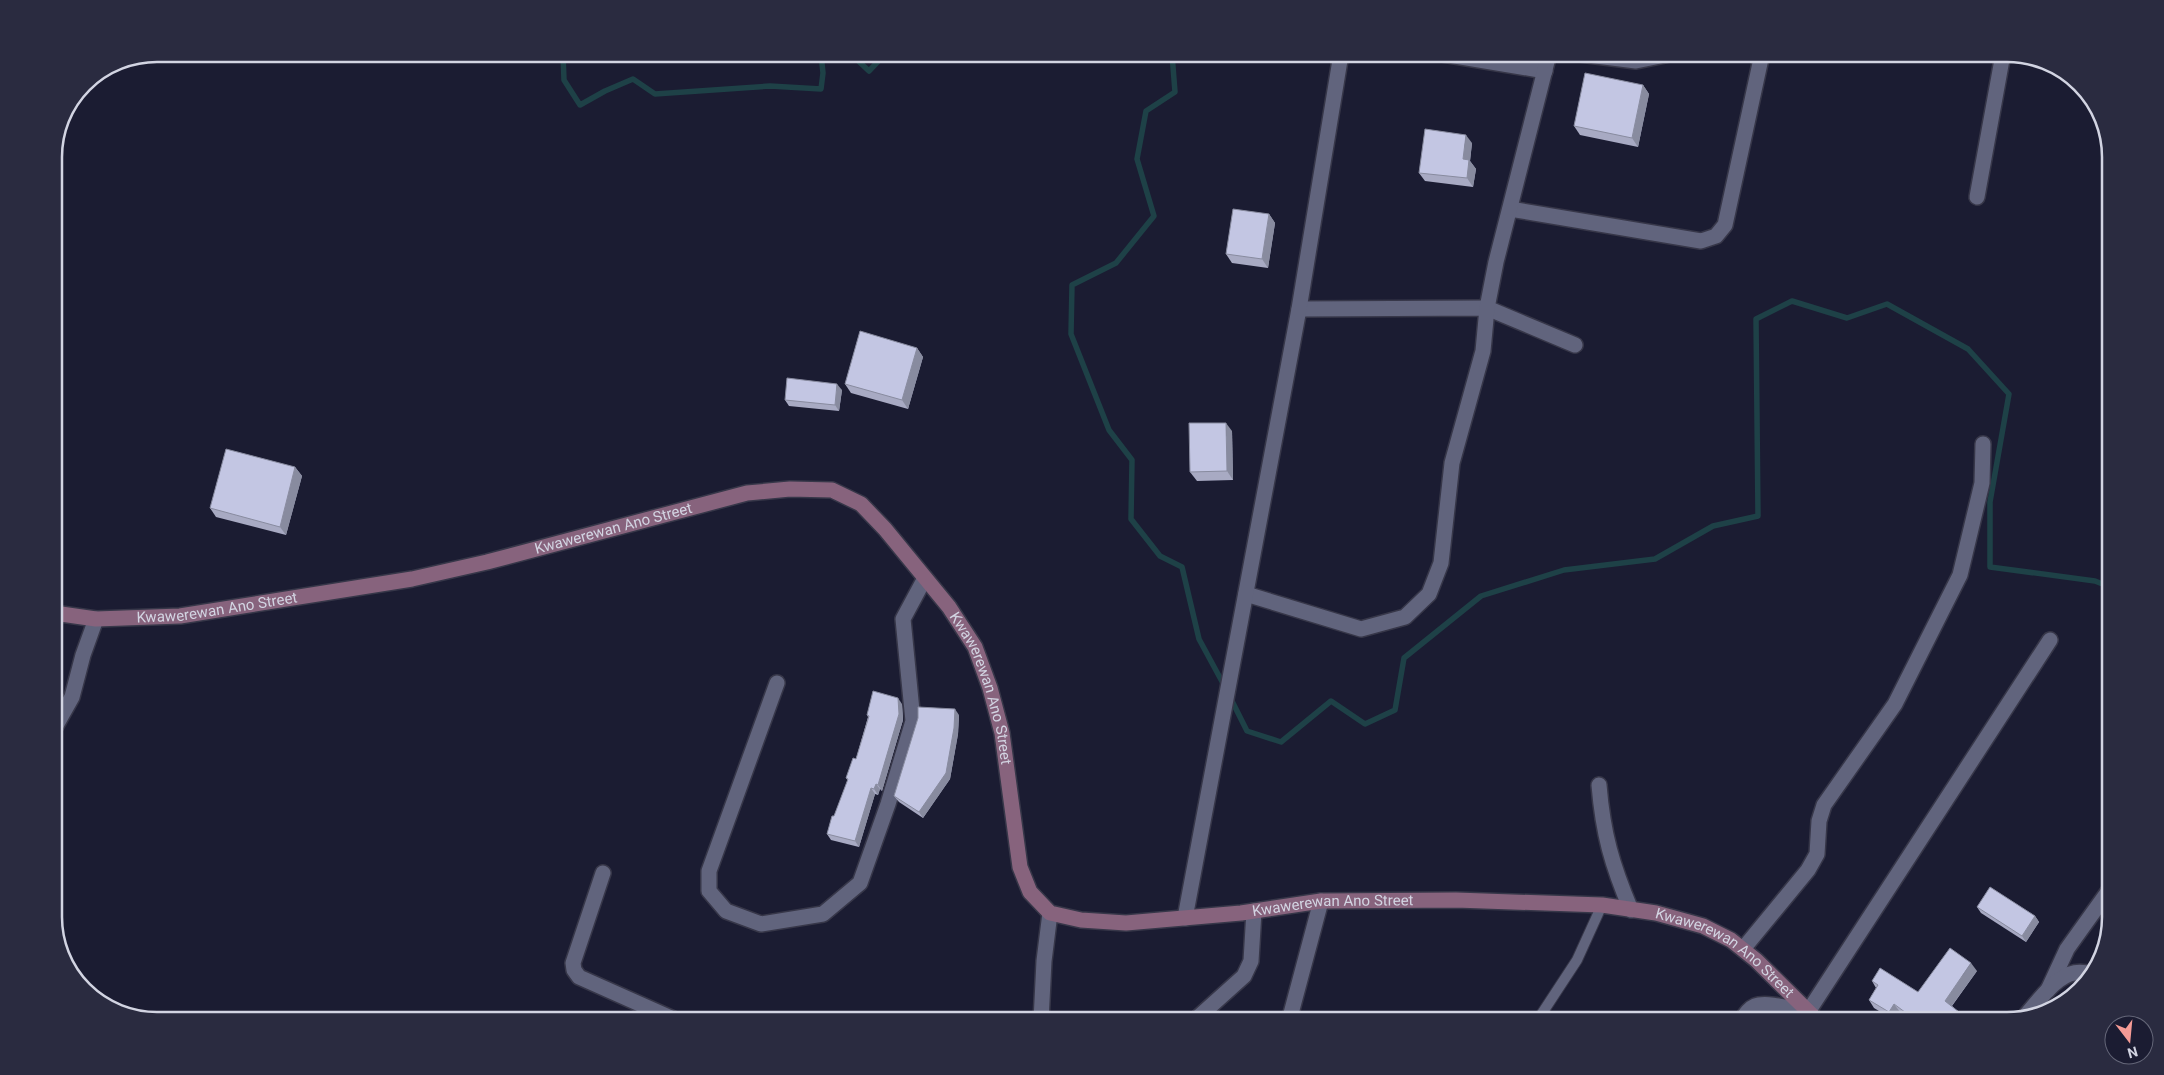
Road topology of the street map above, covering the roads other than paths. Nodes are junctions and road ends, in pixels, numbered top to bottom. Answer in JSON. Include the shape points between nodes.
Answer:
{"nodes":[{"id":1,"x":1340,"y":62,"type":"edge"},
{"id":2,"x":1490,"y":62,"type":"edge"},
{"id":3,"x":1547,"y":62,"type":"edge"},
{"id":4,"x":1760,"y":62,"type":"edge"},
{"id":5,"x":2002,"y":62,"type":"edge"},
{"id":6,"x":1545,"y":72,"type":"junction"},
{"id":7,"x":1977,"y":197,"type":"dead end"},
{"id":8,"x":1510,"y":209,"type":"junction"},
{"id":9,"x":1487,"y":308,"type":"junction"},
{"id":10,"x":1300,"y":309,"type":"junction"},
{"id":11,"x":1575,"y":345,"type":"dead end"},
{"id":12,"x":1983,"y":444,"type":"dead end"},
{"id":13,"x":925,"y":578,"type":"junction"},
{"id":14,"x":1246,"y":594,"type":"junction"},
{"id":15,"x":63,"y":614,"type":"edge"},
{"id":16,"x":96,"y":619,"type":"junction"},
{"id":17,"x":2050,"y":640,"type":"dead end"},
{"id":18,"x":777,"y":683,"type":"dead end"},
{"id":19,"x":63,"y":713,"type":"edge"},
{"id":20,"x":1599,"y":785,"type":"dead end"},
{"id":21,"x":603,"y":873,"type":"dead end"},
{"id":22,"x":2102,"y":900,"type":"edge"},
{"id":23,"x":1321,"y":901,"type":"junction"},
{"id":24,"x":1602,"y":905,"type":"junction"},
{"id":25,"x":1631,"y":910,"type":"junction"},
{"id":26,"x":1254,"y":911,"type":"junction"},
{"id":27,"x":1050,"y":912,"type":"junction"},
{"id":28,"x":1185,"y":918,"type":"junction"},
{"id":29,"x":1743,"y":949,"type":"junction"},
{"id":30,"x":2084,"y":971,"type":"edge"},
{"id":31,"x":2048,"y":990,"type":"junction"},
{"id":32,"x":2031,"y":1009,"type":"edge"},
{"id":33,"x":658,"y":1012,"type":"edge"},
{"id":34,"x":1041,"y":1012,"type":"edge"},
{"id":35,"x":1204,"y":1012,"type":"edge"},
{"id":36,"x":1291,"y":1012,"type":"edge"},
{"id":37,"x":1543,"y":1012,"type":"edge"},
{"id":38,"x":1748,"y":1012,"type":"edge"},
{"id":39,"x":1793,"y":1012,"type":"edge"},
{"id":40,"x":1808,"y":1012,"type":"edge"},
{"id":41,"x":1816,"y":1012,"type":"edge"}],
"edges":[{"from":1,"to":10,"type":"street"},
{"from":2,"to":6,"type":"street"},
{"from":3,"to":6,"type":"street"},
{"from":4,"to":8,"type":"street","via":[[1725,224],[1716,236],[1701,241]]},
{"from":5,"to":7,"type":"street"},
{"from":6,"to":8,"type":"street"},
{"from":8,"to":9,"type":"street"},
{"from":9,"to":10,"type":"street"},
{"from":9,"to":11,"type":"street"},
{"from":9,"to":14,"type":"street","via":[[1483,351],[1452,463],[1441,563],[1429,594],[1405,616],[1361,628]]},
{"from":10,"to":14,"type":"street"},
{"from":12,"to":29,"type":"street","via":[[1982,483],[1960,575],[1895,704],[1824,804],[1819,820],[1817,854]]},
{"from":13,"to":16,"type":"street","name":"Kwawerewan Ano Street","via":[[861,504],[832,490],[790,489],[747,494],[412,579],[180,616]]},
{"from":13,"to":18,"type":"street","via":[[903,619],[913,721],[860,883],[823,914],[762,924],[726,911],[709,892],[710,871]]},
{"from":13,"to":27,"type":"street","name":"Kwawerewan Ano Street","via":[[975,647],[1002,732],[1020,867],[1030,892]]},
{"from":14,"to":28,"type":"street"},
{"from":15,"to":16,"type":"street","name":"Kwawerewan Ano Street"},
{"from":16,"to":19,"type":"street","via":[[72,697]]},
{"from":17,"to":41,"type":"street"},
{"from":20,"to":25,"type":"street","via":[[1602,822],[1610,857]]},
{"from":21,"to":33,"type":"street","via":[[574,970],[579,977]]},
{"from":22,"to":31,"type":"street","via":[[2067,949]]},
{"from":23,"to":24,"type":"street","name":"Kwawerewan Ano Street","via":[[1456,900]]},
{"from":23,"to":26,"type":"street","name":"Kwawerewan Ano Street"},
{"from":23,"to":36,"type":"street"},
{"from":24,"to":25,"type":"street","name":"Kwawerewan Ano Street"},
{"from":24,"to":37,"type":"lane","via":[[1577,960]]},
{"from":25,"to":29,"type":"street","name":"Kwawerewan Ano Street","via":[[1703,926]]},
{"from":26,"to":28,"type":"street","name":"Kwawerewan Ano Street"},
{"from":26,"to":35,"type":"street","via":[[1251,961],[1244,976]]},
{"from":27,"to":28,"type":"street","name":"Kwawerewan Ano Street","via":[[1081,920],[1126,924]]},
{"from":27,"to":34,"type":"street"},
{"from":29,"to":40,"type":"street","name":"Kwawerewan Ano Street"},
{"from":30,"to":31,"type":"street","via":[[2064,975]]},
{"from":31,"to":32,"type":"street"},
{"from":38,"to":39,"type":"street","via":[[1757,1005]]}]}
